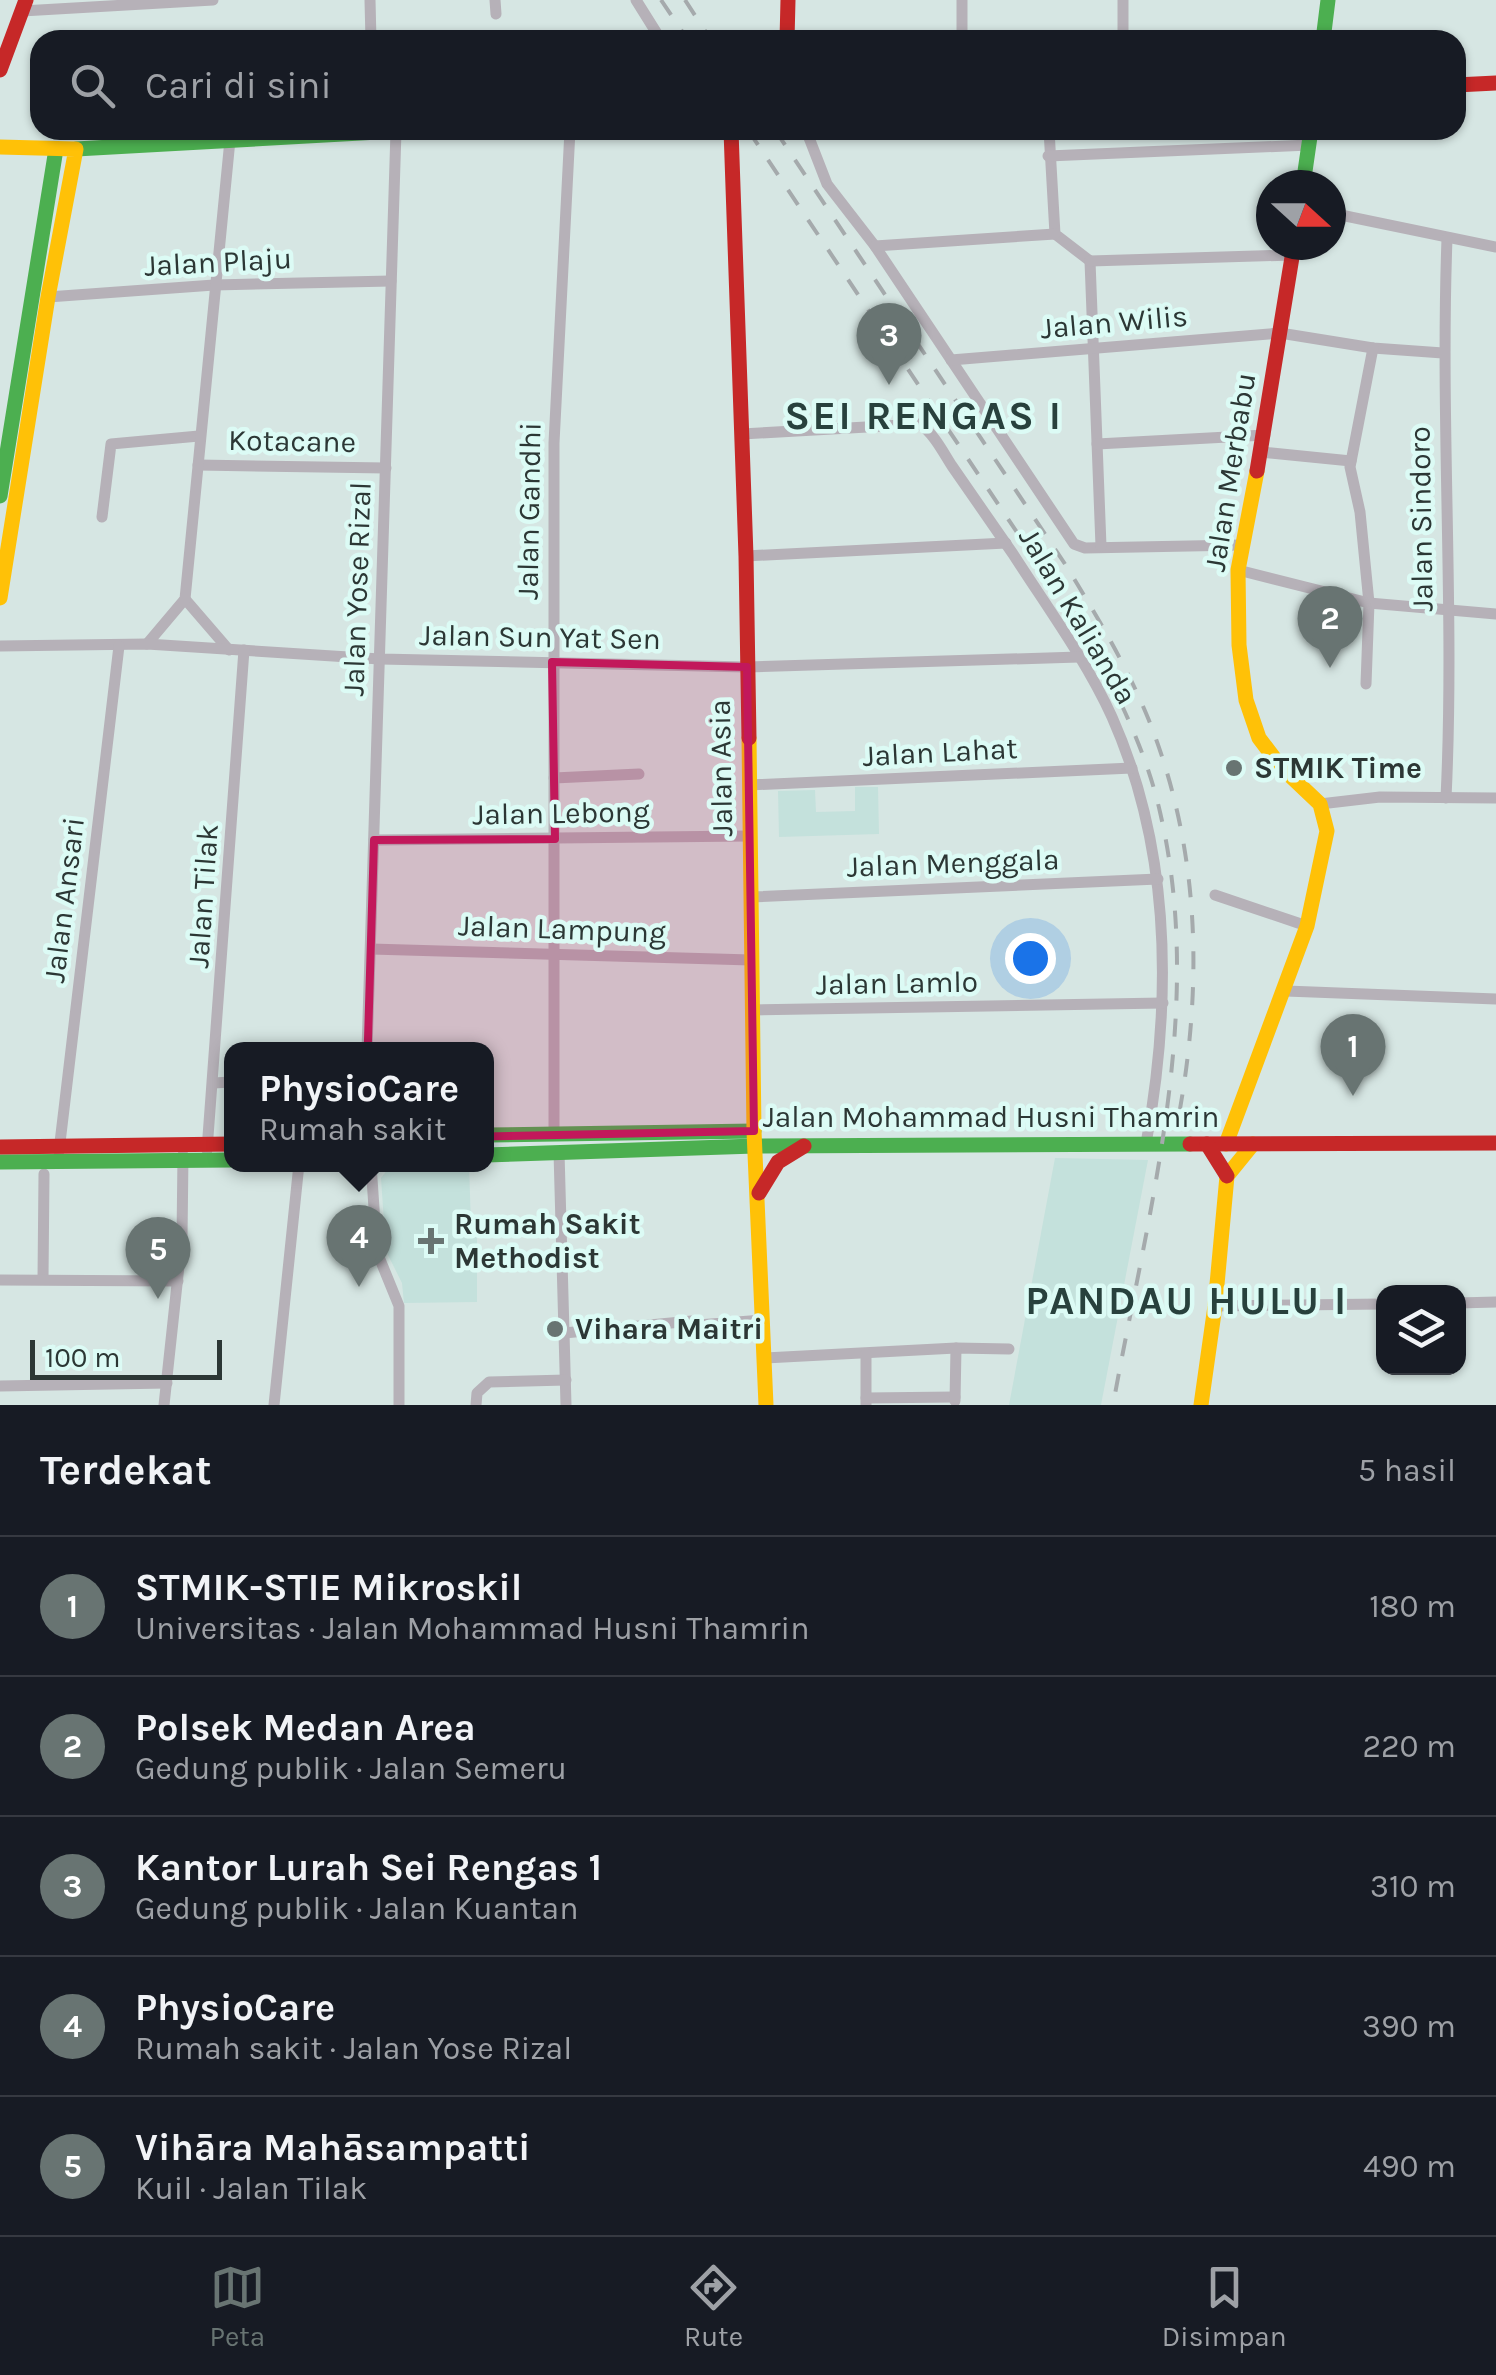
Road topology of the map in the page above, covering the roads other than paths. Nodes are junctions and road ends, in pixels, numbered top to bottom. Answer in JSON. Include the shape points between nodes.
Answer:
{"nodes":[{"id":1,"x":213,"y":0,"type":"edge"},
{"id":2,"x":370,"y":0,"type":"edge"},
{"id":3,"x":495,"y":0,"type":"edge"},
{"id":4,"x":636,"y":0,"type":"edge"},
{"id":5,"x":788,"y":0,"type":"edge"},
{"id":6,"x":962,"y":0,"type":"edge"},
{"id":7,"x":1123,"y":0,"type":"edge"},
{"id":8,"x":1328,"y":0,"type":"edge"},
{"id":9,"x":147,"y":2,"type":"edge"},
{"id":10,"x":81,"y":5,"type":"edge"},
{"id":11,"x":24,"y":6,"type":"edge"},
{"id":12,"x":496,"y":14,"type":"dead end"},
{"id":13,"x":371,"y":30,"type":"edge"},
{"id":14,"x":655,"y":30,"type":"edge"},
{"id":15,"x":787,"y":30,"type":"edge"},
{"id":16,"x":962,"y":30,"type":"edge"},
{"id":17,"x":1122,"y":30,"type":"edge"},
{"id":18,"x":1324,"y":30,"type":"edge"},
{"id":19,"x":6,"y":36,"type":"edge"},
{"id":20,"x":0,"y":70,"type":"edge"},
{"id":21,"x":1496,"y":83,"type":"edge"},
{"id":22,"x":1466,"y":84,"type":"edge"},
{"id":23,"x":230,"y":140,"type":"joint"},
{"id":24,"x":396,"y":140,"type":"edge"},
{"id":25,"x":569,"y":140,"type":"edge"},
{"id":26,"x":730,"y":140,"type":"edge"},
{"id":27,"x":810,"y":140,"type":"edge"},
{"id":28,"x":1049,"y":140,"type":"edge"},
{"id":29,"x":1269,"y":140,"type":"edge"},
{"id":30,"x":1310,"y":140,"type":"edge"},
{"id":31,"x":0,"y":147,"type":"edge"},
{"id":32,"x":56,"y":149,"type":"junction"},
{"id":33,"x":76,"y":149,"type":"junction"},
{"id":34,"x":1048,"y":156,"type":"junction"},
{"id":35,"x":1305,"y":170,"type":"edge"},
{"id":36,"x":1346,"y":216,"type":"edge"},
{"id":37,"x":1055,"y":234,"type":"junction"},
{"id":38,"x":1447,"y":239,"type":"junction"},
{"id":39,"x":875,"y":246,"type":"junction"},
{"id":40,"x":1496,"y":247,"type":"edge"},
{"id":41,"x":1256,"y":252,"type":"edge"},
{"id":42,"x":1291,"y":260,"type":"edge"},
{"id":43,"x":1090,"y":261,"type":"junction"},
{"id":44,"x":391,"y":281,"type":"junction"},
{"id":45,"x":214,"y":286,"type":"junction"},
{"id":46,"x":48,"y":296,"type":"junction"},
{"id":47,"x":1280,"y":333,"type":"junction"},
{"id":48,"x":1374,"y":348,"type":"junction"},
{"id":49,"x":1092,"y":349,"type":"junction"},
{"id":50,"x":1443,"y":353,"type":"junction"},
{"id":51,"x":951,"y":360,"type":"junction"},
{"id":52,"x":7,"y":404,"type":"edge"},
{"id":53,"x":742,"y":434,"type":"junction"},
{"id":54,"x":199,"y":436,"type":"junction"},
{"id":55,"x":1263,"y":443,"type":"junction"},
{"id":56,"x":1096,"y":444,"type":"junction"},
{"id":57,"x":1351,"y":461,"type":"junction"},
{"id":58,"x":198,"y":465,"type":"junction"},
{"id":59,"x":386,"y":468,"type":"junction"},
{"id":60,"x":0,"y":496,"type":"edge"},
{"id":61,"x":102,"y":518,"type":"dead end"},
{"id":62,"x":1006,"y":544,"type":"junction"},
{"id":63,"x":1101,"y":546,"type":"junction"},
{"id":64,"x":1241,"y":546,"type":"junction"},
{"id":65,"x":746,"y":556,"type":"junction"},
{"id":66,"x":1238,"y":570,"type":"junction"},
{"id":67,"x":0,"y":598,"type":"edge"},
{"id":68,"x":186,"y":599,"type":"junction"},
{"id":69,"x":1369,"y":603,"type":"junction"},
{"id":70,"x":1448,"y":612,"type":"junction"},
{"id":71,"x":1496,"y":614,"type":"edge"},
{"id":72,"x":147,"y":644,"type":"junction"},
{"id":73,"x":0,"y":646,"type":"edge"},
{"id":74,"x":120,"y":646,"type":"junction"},
{"id":75,"x":229,"y":650,"type":"junction"},
{"id":76,"x":244,"y":650,"type":"junction"},
{"id":77,"x":1079,"y":657,"type":"junction"},
{"id":78,"x":380,"y":659,"type":"junction"},
{"id":79,"x":552,"y":662,"type":"junction"},
{"id":80,"x":747,"y":667,"type":"junction"},
{"id":81,"x":1366,"y":684,"type":"dead end"},
{"id":82,"x":1132,"y":768,"type":"junction"},
{"id":83,"x":638,"y":774,"type":"dead end"},
{"id":84,"x":554,"y":778,"type":"junction"},
{"id":85,"x":749,"y":786,"type":"junction"},
{"id":86,"x":1446,"y":798,"type":"junction"},
{"id":87,"x":1496,"y":798,"type":"edge"},
{"id":88,"x":1320,"y":804,"type":"junction"},
{"id":89,"x":749,"y":836,"type":"junction"},
{"id":90,"x":555,"y":839,"type":"junction"},
{"id":91,"x":374,"y":840,"type":"junction"},
{"id":92,"x":1158,"y":880,"type":"junction"},
{"id":93,"x":1216,"y":895,"type":"dead end"},
{"id":94,"x":750,"y":897,"type":"junction"},
{"id":95,"x":1307,"y":926,"type":"junction"},
{"id":96,"x":371,"y":949,"type":"junction"},
{"id":97,"x":556,"y":954,"type":"junction"},
{"id":98,"x":751,"y":960,"type":"junction"},
{"id":99,"x":1286,"y":991,"type":"junction"},
{"id":100,"x":1496,"y":999,"type":"edge"},
{"id":101,"x":1163,"y":1003,"type":"junction"},
{"id":102,"x":752,"y":1010,"type":"junction"},
{"id":103,"x":368,"y":1042,"type":"edge"},
{"id":104,"x":224,"y":1083,"type":"edge"},
{"id":105,"x":213,"y":1084,"type":"junction"},
{"id":106,"x":554,"y":1134,"type":"junction"},
{"id":107,"x":494,"y":1136,"type":"edge"},
{"id":108,"x":755,"y":1138,"type":"junction"},
{"id":109,"x":1496,"y":1143,"type":"edge"},
{"id":110,"x":1146,"y":1144,"type":"junction"},
{"id":111,"x":1207,"y":1144,"type":"junction"},
{"id":112,"x":1226,"y":1144,"type":"junction"},
{"id":113,"x":1252,"y":1144,"type":"junction"},
{"id":114,"x":806,"y":1146,"type":"junction"},
{"id":115,"x":0,"y":1147,"type":"edge"},
{"id":116,"x":224,"y":1147,"type":"edge"},
{"id":117,"x":59,"y":1152,"type":"junction"},
{"id":118,"x":558,"y":1152,"type":"junction"},
{"id":119,"x":183,"y":1153,"type":"junction"},
{"id":120,"x":207,"y":1153,"type":"junction"},
{"id":121,"x":494,"y":1154,"type":"edge"},
{"id":122,"x":224,"y":1158,"type":"edge"},
{"id":123,"x":0,"y":1162,"type":"edge"},
{"id":124,"x":299,"y":1172,"type":"edge"},
{"id":125,"x":371,"y":1172,"type":"edge"},
{"id":126,"x":44,"y":1174,"type":"dead end"},
{"id":127,"x":1227,"y":1176,"type":"junction"},
{"id":128,"x":757,"y":1196,"type":"junction"},
{"id":129,"x":43,"y":1279,"type":"junction"},
{"id":130,"x":0,"y":1280,"type":"edge"},
{"id":131,"x":178,"y":1281,"type":"junction"},
{"id":132,"x":1496,"y":1302,"type":"edge"},
{"id":133,"x":1466,"y":1303,"type":"edge"},
{"id":134,"x":1376,"y":1304,"type":"edge"},
{"id":135,"x":1215,"y":1306,"type":"junction"},
{"id":136,"x":763,"y":1320,"type":"junction"},
{"id":137,"x":564,"y":1333,"type":"junction"},
{"id":138,"x":956,"y":1348,"type":"junction"},
{"id":139,"x":1009,"y":1350,"type":"dead end"},
{"id":140,"x":866,"y":1354,"type":"junction"},
{"id":141,"x":765,"y":1358,"type":"junction"},
{"id":142,"x":566,"y":1380,"type":"junction"},
{"id":143,"x":167,"y":1383,"type":"junction"},
{"id":144,"x":0,"y":1386,"type":"edge"},
{"id":145,"x":955,"y":1401,"type":"edge"},
{"id":146,"x":866,"y":1402,"type":"edge"},
{"id":147,"x":164,"y":1405,"type":"edge"},
{"id":148,"x":274,"y":1405,"type":"edge"},
{"id":149,"x":399,"y":1405,"type":"edge"},
{"id":150,"x":476,"y":1405,"type":"edge"},
{"id":151,"x":566,"y":1405,"type":"edge"},
{"id":152,"x":766,"y":1405,"type":"edge"},
{"id":153,"x":1201,"y":1405,"type":"edge"}],
"edges":[{"from":1,"to":9,"type":"street"},
{"from":2,"to":13,"type":"street"},
{"from":3,"to":12,"type":"street"},
{"from":4,"to":14,"type":"street"},
{"from":5,"to":15,"type":"main road"},
{"from":6,"to":16,"type":"street"},
{"from":7,"to":17,"type":"street"},
{"from":8,"to":18,"type":"main road"},
{"from":9,"to":10,"type":"street"},
{"from":10,"to":11,"type":"street"},
{"from":11,"to":19,"type":"main road"},
{"from":19,"to":20,"type":"main road"},
{"from":21,"to":22,"type":"main road"},
{"from":23,"to":33,"type":"main road"},
{"from":23,"to":45,"type":"street"},
{"from":24,"to":44,"type":"street","name":"Jalan Yose Rizal"},
{"from":25,"to":79,"type":"street","name":"Jalan Gandhi","via":[[554,443]]},
{"from":26,"to":53,"type":"main road","name":"Jalan Asia"},
{"from":27,"to":39,"type":"street","via":[[827,184]]},
{"from":28,"to":34,"type":"street"},
{"from":29,"to":34,"type":"street"},
{"from":30,"to":35,"type":"main road"},
{"from":31,"to":32,"type":"main road"},
{"from":32,"to":33,"type":"main road"},
{"from":32,"to":52,"type":"main road"},
{"from":33,"to":46,"type":"main road"},
{"from":34,"to":37,"type":"street"},
{"from":36,"to":38,"type":"street"},
{"from":37,"to":39,"type":"street"},
{"from":37,"to":43,"type":"street"},
{"from":38,"to":40,"type":"street"},
{"from":38,"to":50,"type":"street","name":"Jalan Sindoro"},
{"from":39,"to":51,"type":"street"},
{"from":41,"to":43,"type":"street"},
{"from":42,"to":47,"type":"main road","name":"Jalan Merbabu"},
{"from":43,"to":49,"type":"street"},
{"from":44,"to":45,"type":"street","name":"Jalan Plaju"},
{"from":44,"to":59,"type":"street","name":"Jalan Yose Rizal"},
{"from":45,"to":46,"type":"street","name":"Jalan Plaju"},
{"from":45,"to":54,"type":"street"},
{"from":46,"to":67,"type":"main road"},
{"from":47,"to":48,"type":"street","name":"Jalan Wilis"},
{"from":47,"to":49,"type":"street","name":"Jalan Wilis"},
{"from":47,"to":55,"type":"main road","name":"Jalan Merbabu"},
{"from":48,"to":50,"type":"street","name":"Jalan Wilis"},
{"from":48,"to":57,"type":"street"},
{"from":49,"to":51,"type":"street","name":"Jalan Wilis"},
{"from":49,"to":56,"type":"street"},
{"from":50,"to":70,"type":"street","name":"Jalan Sindoro"},
{"from":51,"to":63,"type":"street","via":[[1074,544]]},
{"from":52,"to":60,"type":"main road"},
{"from":53,"to":62,"type":"street","name":"Jalan Kalianda","via":[[913,422],[926,428]]},
{"from":53,"to":65,"type":"main road","name":"Jalan Asia"},
{"from":54,"to":58,"type":"street"},
{"from":54,"to":61,"type":"street","via":[[111,444]]},
{"from":55,"to":56,"type":"street"},
{"from":55,"to":57,"type":"street"},
{"from":55,"to":64,"type":"main road","name":"Jalan Merbabu"},
{"from":56,"to":63,"type":"street"},
{"from":57,"to":69,"type":"street"},
{"from":58,"to":59,"type":"street","name":"Kotacane"},
{"from":58,"to":68,"type":"street"},
{"from":59,"to":78,"type":"street","name":"Jalan Yose Rizal"},
{"from":62,"to":65,"type":"street"},
{"from":62,"to":77,"type":"street","name":"Jalan Kalianda"},
{"from":63,"to":64,"type":"street"},
{"from":64,"to":66,"type":"main road","name":"Jalan Merbabu"},
{"from":65,"to":80,"type":"main road","name":"Jalan Asia"},
{"from":66,"to":69,"type":"street"},
{"from":66,"to":88,"type":"main road","name":"Jalan Merbabu","via":[[1239,644],[1252,723],[1269,753]]},
{"from":68,"to":72,"type":"street"},
{"from":68,"to":75,"type":"street"},
{"from":69,"to":70,"type":"street"},
{"from":69,"to":81,"type":"street"},
{"from":70,"to":71,"type":"street"},
{"from":70,"to":86,"type":"street","name":"Jalan Sindoro"},
{"from":72,"to":74,"type":"street","name":"Jalan Sun Yat Sen"},
{"from":72,"to":75,"type":"street","name":"Jalan Sun Yat Sen"},
{"from":73,"to":74,"type":"street","name":"Jalan Sun Yat Sen"},
{"from":74,"to":117,"type":"street","name":"Jalan Ansari"},
{"from":75,"to":76,"type":"street","name":"Jalan Sun Yat Sen"},
{"from":76,"to":78,"type":"street","name":"Jalan Sun Yat Sen"},
{"from":76,"to":105,"type":"street","name":"Jalan Tilak"},
{"from":77,"to":80,"type":"street","name":"Jalan Sun Yat Sen"},
{"from":77,"to":82,"type":"street","name":"Jalan Kalianda"},
{"from":78,"to":79,"type":"street","name":"Jalan Sun Yat Sen"},
{"from":78,"to":91,"type":"street","name":"Jalan Yose Rizal"},
{"from":79,"to":80,"type":"street","name":"Jalan Sun Yat Sen"},
{"from":79,"to":84,"type":"street","name":"Jalan Gandhi"},
{"from":80,"to":85,"type":"main road","name":"Jalan Asia"},
{"from":82,"to":85,"type":"street","name":"Jalan Lahat"},
{"from":82,"to":92,"type":"street","name":"Jalan Kalianda"},
{"from":83,"to":84,"type":"street"},
{"from":84,"to":90,"type":"street","name":"Jalan Gandhi"},
{"from":85,"to":89,"type":"main road","name":"Jalan Asia"},
{"from":86,"to":87,"type":"street"},
{"from":86,"to":88,"type":"street"},
{"from":88,"to":95,"type":"main road","via":[[1326,844]]},
{"from":89,"to":90,"type":"street","name":"Jalan Lebong"},
{"from":89,"to":94,"type":"main road","name":"Jalan Asia"},
{"from":90,"to":91,"type":"street","name":"Jalan Lebong"},
{"from":90,"to":97,"type":"street","name":"Jalan Gandhi"},
{"from":91,"to":96,"type":"street","name":"Jalan Yose Rizal"},
{"from":92,"to":94,"type":"street","name":"Jalan Menggala"},
{"from":92,"to":101,"type":"street","name":"Jalan Kalianda"},
{"from":93,"to":95,"type":"street"},
{"from":94,"to":98,"type":"main road","name":"Jalan Asia"},
{"from":95,"to":99,"type":"main road"},
{"from":96,"to":97,"type":"street","name":"Jalan Lampung"},
{"from":96,"to":103,"type":"street","name":"Jalan Yose Rizal"},
{"from":97,"to":98,"type":"street","name":"Jalan Lampung"},
{"from":97,"to":106,"type":"street","name":"Jalan Gandhi"},
{"from":98,"to":102,"type":"main road","name":"Jalan Asia"},
{"from":99,"to":100,"type":"street"},
{"from":99,"to":112,"type":"main road"},
{"from":101,"to":102,"type":"street","name":"Jalan Lamlo"},
{"from":101,"to":110,"type":"street","name":"Jalan Kalianda"},
{"from":102,"to":108,"type":"main road","name":"Jalan Asia"},
{"from":104,"to":105,"type":"street"},
{"from":105,"to":120,"type":"street","name":"Jalan Tilak"},
{"from":106,"to":107,"type":"main road","name":"Jalan Mohammad Husni Thamrin"},
{"from":106,"to":108,"type":"main road","name":"Jalan Mohammad Husni Thamrin"},
{"from":108,"to":114,"type":"main road","name":"Jalan Mohammad Husni Thamrin"},
{"from":108,"to":118,"type":"main road","name":"Jalan Mohammad Husni Thamrin"},
{"from":108,"to":128,"type":"main road","name":"Jalan Asia"},
{"from":109,"to":113,"type":"main road","name":"Jalan Mohammad Husni Thamrin"},
{"from":110,"to":111,"type":"main road","name":"Jalan Mohammad Husni Thamrin"},
{"from":110,"to":114,"type":"main road","name":"Jalan Mohammad Husni Thamrin"},
{"from":111,"to":112,"type":"main road","name":"Jalan Mohammad Husni Thamrin"},
{"from":111,"to":127,"type":"main road"},
{"from":112,"to":113,"type":"main road","name":"Jalan Mohammad Husni Thamrin"},
{"from":113,"to":127,"type":"main road"},
{"from":114,"to":128,"type":"main road","via":[[778,1162]]},
{"from":115,"to":117,"type":"main road"},
{"from":116,"to":120,"type":"main road"},
{"from":117,"to":119,"type":"main road"},
{"from":117,"to":123,"type":"main road"},
{"from":118,"to":121,"type":"main road","name":"Jalan Mohammad Husni Thamrin"},
{"from":118,"to":137,"type":"street"},
{"from":119,"to":120,"type":"main road"},
{"from":119,"to":131,"type":"street"},
{"from":120,"to":122,"type":"main road"},
{"from":124,"to":148,"type":"street"},
{"from":125,"to":149,"type":"street","via":[[376,1252],[399,1306]]},
{"from":126,"to":129,"type":"street"},
{"from":127,"to":135,"type":"main road"},
{"from":128,"to":136,"type":"main road","name":"Jalan Asia"},
{"from":129,"to":130,"type":"street"},
{"from":129,"to":131,"type":"street"},
{"from":131,"to":143,"type":"street"},
{"from":132,"to":133,"type":"street"},
{"from":134,"to":135,"type":"street"},
{"from":135,"to":153,"type":"main road"},
{"from":136,"to":137,"type":"street"},
{"from":136,"to":141,"type":"main road","name":"Jalan Asia"},
{"from":137,"to":142,"type":"street"},
{"from":138,"to":139,"type":"street"},
{"from":138,"to":140,"type":"street"},
{"from":138,"to":145,"type":"street"},
{"from":140,"to":141,"type":"street"},
{"from":140,"to":146,"type":"street"},
{"from":141,"to":152,"type":"main road","name":"Jalan Asia"},
{"from":142,"to":150,"type":"street","via":[[488,1382],[477,1392]]},
{"from":142,"to":151,"type":"street"},
{"from":143,"to":144,"type":"street"},
{"from":143,"to":147,"type":"street"},
{"from":145,"to":146,"type":"street"}]}
